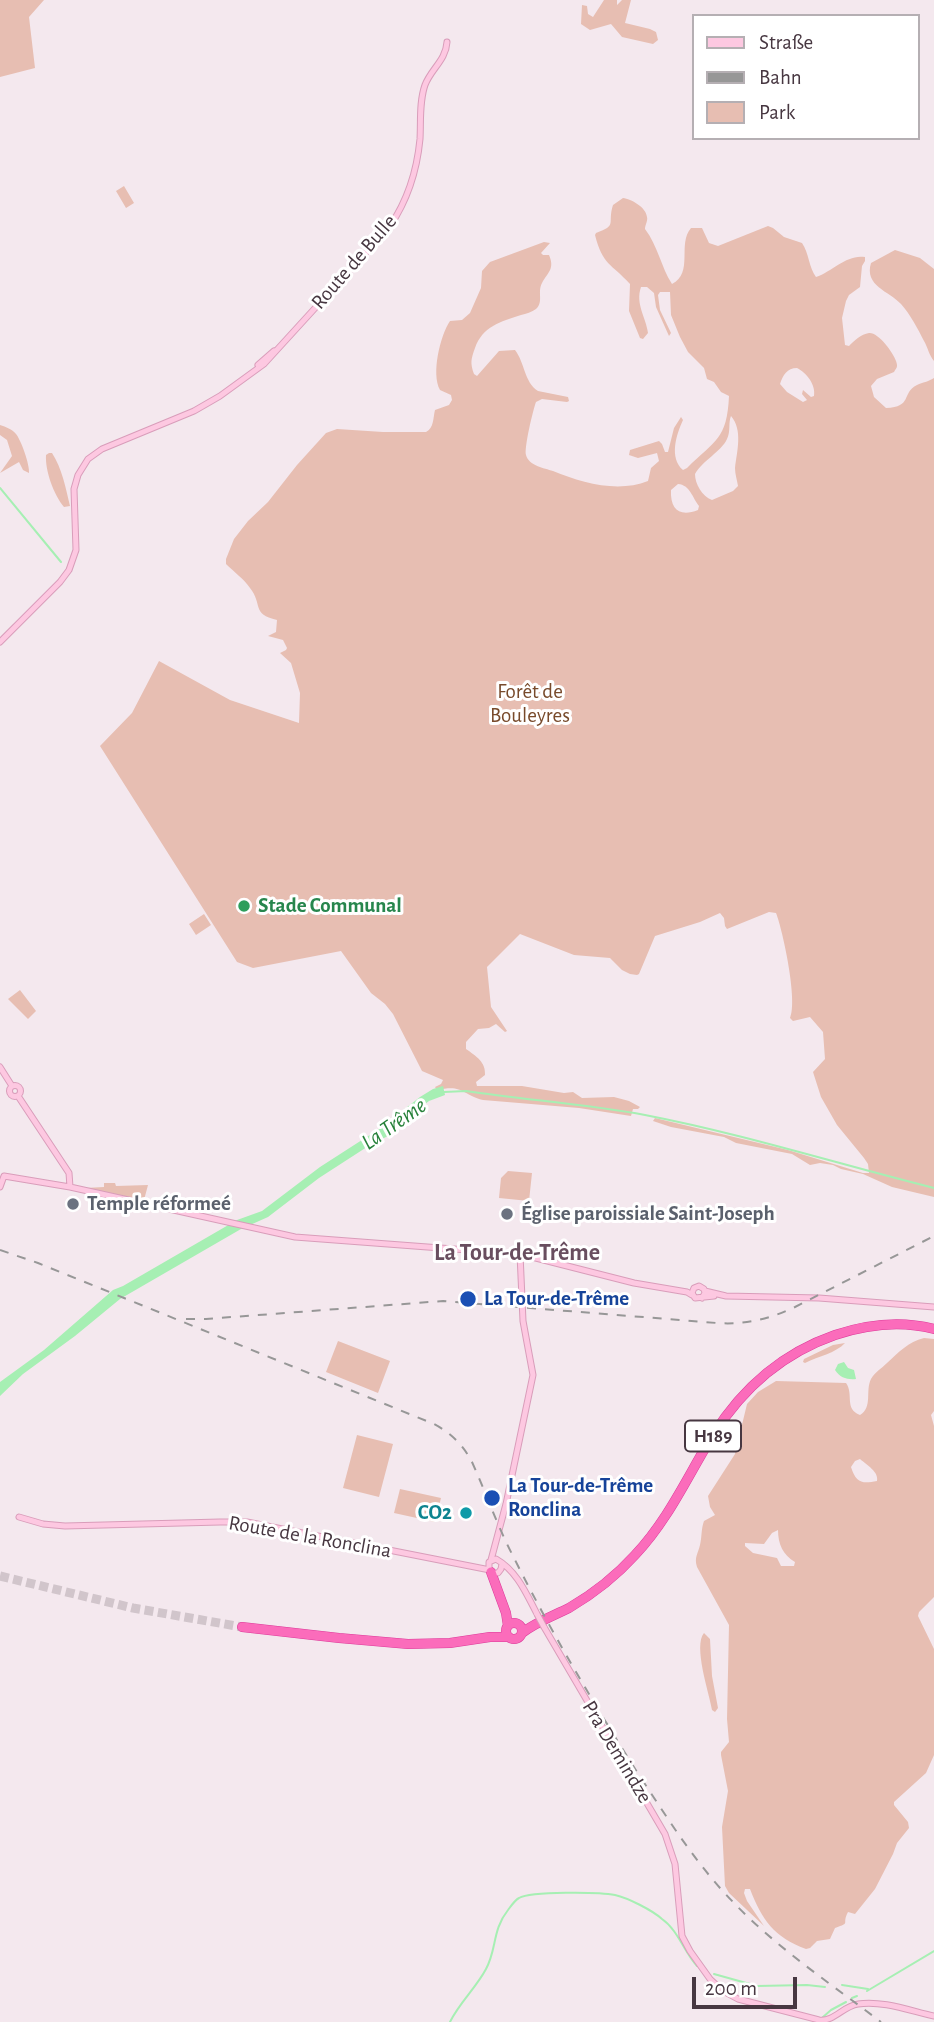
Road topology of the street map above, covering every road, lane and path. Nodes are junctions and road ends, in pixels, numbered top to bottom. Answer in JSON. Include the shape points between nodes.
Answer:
{"nodes":[{"id":1,"x":447,"y":42,"type":"dead end"},
{"id":2,"x":0,"y":642,"type":"edge"},
{"id":3,"x":0,"y":1066,"type":"edge"},
{"id":4,"x":0,"y":1187,"type":"edge"},
{"id":5,"x":69,"y":1187,"type":"junction"},
{"id":6,"x":520,"y":1254,"type":"junction"},
{"id":7,"x":694,"y":1288,"type":"junction"},
{"id":8,"x":675,"y":1290,"type":"junction"},
{"id":9,"x":703,"y":1294,"type":"junction"},
{"id":10,"x":692,"y":1296,"type":"junction"},
{"id":11,"x":934,"y":1307,"type":"edge"},
{"id":12,"x":934,"y":1329,"type":"edge"},
{"id":13,"x":19,"y":1517,"type":"dead end"},
{"id":14,"x":495,"y":1566,"type":"junction"},
{"id":15,"x":539,"y":1622,"type":"junction"},
{"id":16,"x":242,"y":1627,"type":"tunnel mouth"},
{"id":17,"x":514,"y":1629,"type":"junction"},
{"id":18,"x":934,"y":2016,"type":"edge"}],
"edges":[{"from":1,"to":2,"type":"street","name":"Route de Bulle","via":[[444,57],[424,91],[417,164],[385,232],[264,364],[194,411],[88,459],[74,489],[76,550],[69,570]]},
{"from":3,"to":5,"type":"street","via":[[12,1086],[20,1088],[18,1096],[69,1173]]},
{"from":4,"to":5,"type":"street","via":[[4,1175]]},
{"from":5,"to":6,"type":"street","via":[[307,1238]]},
{"from":6,"to":8,"type":"street"},
{"from":6,"to":14,"type":"street","via":[[523,1321],[533,1375]]},
{"from":7,"to":8,"type":"street"},
{"from":7,"to":9,"type":"street","via":[[701,1286]]},
{"from":7,"to":10,"type":"street"},
{"from":8,"to":10,"type":"street"},
{"from":9,"to":10,"type":"street","via":[[697,1299]]},
{"from":9,"to":11,"type":"street"},
{"from":12,"to":15,"type":"highway","number":"H189","via":[[895,1324],[861,1328],[816,1343],[776,1366],[728,1413],[662,1522],[632,1559],[582,1600]]},
{"from":13,"to":14,"type":"street","name":"Route de la Ronclina","via":[[65,1526],[247,1522],[476,1567]]},
{"from":14,"to":15,"type":"street","name":"Pra Demindze","via":[[514,1573]]},
{"from":14,"to":17,"type":"highway"},
{"from":15,"to":17,"type":"highway","number":"H189"},
{"from":15,"to":18,"type":"street","name":"Pra Demindze","via":[[665,1834],[677,1880],[681,1931],[710,1979],[738,1999],[824,2020],[862,2003]]},
{"from":16,"to":17,"type":"highway","number":"H189","via":[[408,1644],[450,1643]]}]}
